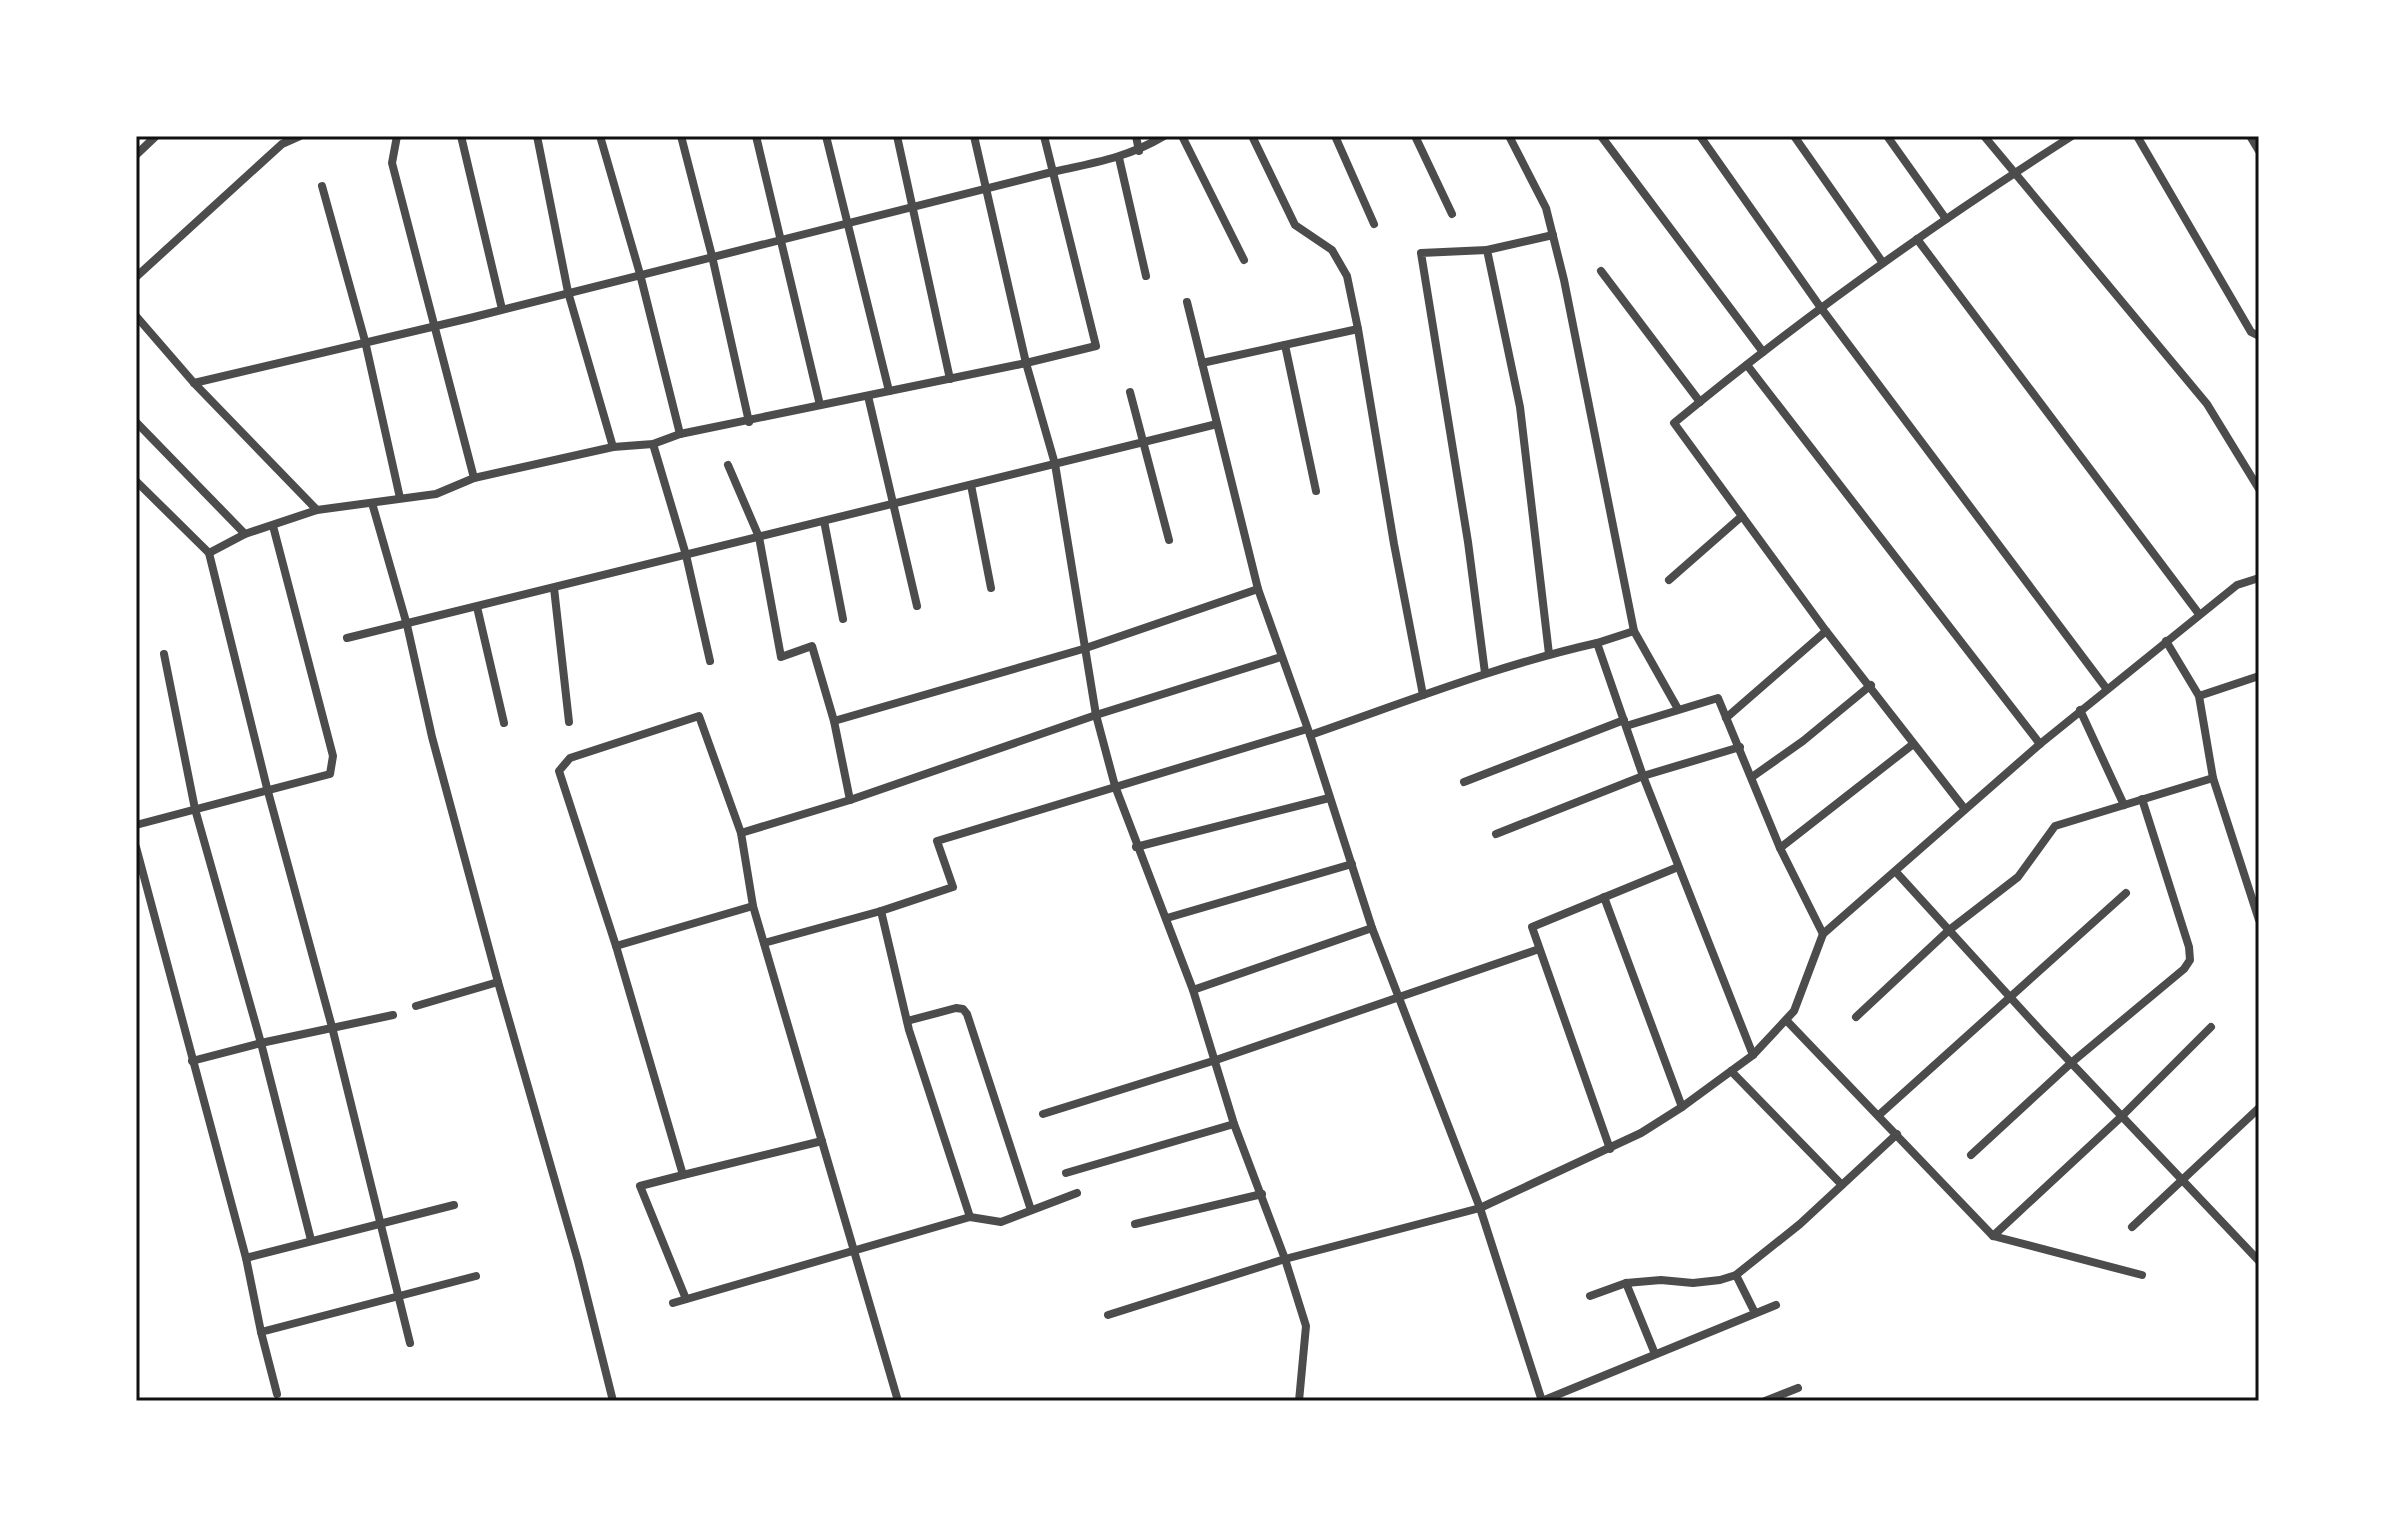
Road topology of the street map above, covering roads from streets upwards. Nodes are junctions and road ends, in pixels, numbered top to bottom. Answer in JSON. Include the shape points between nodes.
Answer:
{"nodes":[{"id":1,"x":299,"y":136,"type":"edge"},
{"id":2,"x":397,"y":136,"type":"edge"},
{"id":3,"x":461,"y":136,"type":"edge"},
{"id":4,"x":537,"y":136,"type":"edge"},
{"id":5,"x":600,"y":136,"type":"edge"},
{"id":6,"x":681,"y":136,"type":"edge"},
{"id":7,"x":756,"y":136,"type":"edge"},
{"id":8,"x":826,"y":136,"type":"edge"},
{"id":9,"x":897,"y":136,"type":"edge"},
{"id":10,"x":974,"y":136,"type":"edge"},
{"id":11,"x":1044,"y":136,"type":"edge"},
{"id":12,"x":1136,"y":136,"type":"edge"},
{"id":13,"x":1164,"y":136,"type":"edge"},
{"id":14,"x":1182,"y":136,"type":"edge"},
{"id":15,"x":1252,"y":136,"type":"edge"},
{"id":16,"x":1335,"y":136,"type":"edge"},
{"id":17,"x":1415,"y":136,"type":"edge"},
{"id":18,"x":1509,"y":136,"type":"edge"},
{"id":19,"x":1601,"y":136,"type":"edge"},
{"id":20,"x":1700,"y":136,"type":"edge"},
{"id":21,"x":1794,"y":136,"type":"edge"},
{"id":22,"x":1887,"y":136,"type":"edge"},
{"id":23,"x":1984,"y":136,"type":"edge"},
{"id":24,"x":2072,"y":136,"type":"edge"},
{"id":25,"x":2137,"y":136,"type":"edge"},
{"id":26,"x":2250,"y":136,"type":"edge"},
{"id":27,"x":152,"y":137,"type":"edge"},
{"id":28,"x":1139,"y":151,"type":"junction"},
{"id":29,"x":2259,"y":151,"type":"edge"},
{"id":30,"x":136,"y":155,"type":"edge"},
{"id":31,"x":1119,"y":158,"type":"junction"},
{"id":32,"x":1052,"y":172,"type":"junction"},
{"id":33,"x":2013,"y":174,"type":"junction"},
{"id":34,"x":322,"y":186,"type":"dead end"},
{"id":35,"x":987,"y":188,"type":"junction"},
{"id":36,"x":914,"y":206,"type":"junction"},
{"id":37,"x":1452,"y":214,"type":"dead end"},
{"id":38,"x":1946,"y":219,"type":"junction"},
{"id":39,"x":846,"y":223,"type":"junction"},
{"id":40,"x":1374,"y":224,"type":"dead end"},
{"id":41,"x":1553,"y":235,"type":"junction"},
{"id":42,"x":780,"y":239,"type":"junction"},
{"id":43,"x":1917,"y":239,"type":"junction"},
{"id":44,"x":1487,"y":250,"type":"junction"},
{"id":45,"x":712,"y":256,"type":"junction"},
{"id":46,"x":1244,"y":260,"type":"dead end"},
{"id":47,"x":1883,"y":263,"type":"junction"},
{"id":48,"x":1601,"y":271,"type":"dead end"},
{"id":49,"x":640,"y":274,"type":"junction"},
{"id":50,"x":1146,"y":276,"type":"dead end"},
{"id":51,"x":136,"y":277,"type":"edge"},
{"id":52,"x":568,"y":292,"type":"junction"},
{"id":53,"x":1187,"y":302,"type":"dead end"},
{"id":54,"x":1821,"y":308,"type":"junction"},
{"id":55,"x":502,"y":309,"type":"junction"},
{"id":56,"x":136,"y":316,"type":"edge"},
{"id":57,"x":433,"y":326,"type":"junction"},
{"id":58,"x":1358,"y":329,"type":"junction"},
{"id":59,"x":2259,"y":336,"type":"edge"},
{"id":60,"x":365,"y":341,"type":"junction"},
{"id":61,"x":1285,"y":345,"type":"junction"},
{"id":62,"x":1763,"y":352,"type":"junction"},
{"id":63,"x":1026,"y":363,"type":"junction"},
{"id":64,"x":1202,"y":363,"type":"junction"},
{"id":65,"x":1747,"y":365,"type":"junction"},
{"id":66,"x":950,"y":379,"type":"junction"},
{"id":67,"x":194,"y":383,"type":"junction"},
{"id":68,"x":889,"y":391,"type":"junction"},
{"id":69,"x":1130,"y":392,"type":"dead end"},
{"id":70,"x":868,"y":396,"type":"junction"},
{"id":71,"x":1700,"y":402,"type":"junction"},
{"id":72,"x":820,"y":405,"type":"junction"},
{"id":73,"x":136,"y":422,"type":"edge"},
{"id":74,"x":749,"y":422,"type":"junction"},
{"id":75,"x":1217,"y":424,"type":"junction"},
{"id":76,"x":680,"y":434,"type":"junction"},
{"id":77,"x":1144,"y":442,"type":"junction"},
{"id":78,"x":653,"y":444,"type":"junction"},
{"id":79,"x":613,"y":447,"type":"junction"},
{"id":80,"x":1055,"y":464,"type":"junction"},
{"id":81,"x":728,"y":465,"type":"dead end"},
{"id":82,"x":474,"y":478,"type":"junction"},
{"id":83,"x":136,"y":481,"type":"edge"},
{"id":84,"x":971,"y":485,"type":"junction"},
{"id":85,"x":2259,"y":489,"type":"edge"},
{"id":86,"x":1316,"y":491,"type":"dead end"},
{"id":87,"x":400,"y":498,"type":"junction"},
{"id":88,"x":372,"y":503,"type":"junction"},
{"id":89,"x":893,"y":504,"type":"junction"},
{"id":90,"x":317,"y":510,"type":"junction"},
{"id":91,"x":1742,"y":516,"type":"junction"},
{"id":92,"x":824,"y":521,"type":"junction"},
{"id":93,"x":273,"y":526,"type":"junction"},
{"id":94,"x":245,"y":534,"type":"junction"},
{"id":95,"x":759,"y":537,"type":"junction"},
{"id":96,"x":1169,"y":540,"type":"dead end"},
{"id":97,"x":209,"y":553,"type":"junction"},
{"id":98,"x":686,"y":555,"type":"junction"},
{"id":99,"x":2259,"y":578,"type":"edge"},
{"id":100,"x":1669,"y":580,"type":"dead end"},
{"id":101,"x":554,"y":588,"type":"junction"},
{"id":102,"x":991,"y":588,"type":"dead end"},
{"id":103,"x":1258,"y":589,"type":"junction"},
{"id":104,"x":917,"y":606,"type":"dead end"},
{"id":105,"x":477,"y":607,"type":"junction"},
{"id":106,"x":2199,"y":614,"type":"junction"},
{"id":107,"x":843,"y":619,"type":"dead end"},
{"id":108,"x":407,"y":625,"type":"junction"},
{"id":109,"x":1634,"y":631,"type":"junction"},
{"id":110,"x":1826,"y":631,"type":"junction"},
{"id":111,"x":347,"y":638,"type":"dead end"},
{"id":112,"x":2166,"y":641,"type":"junction"},
{"id":113,"x":1597,"y":643,"type":"junction"},
{"id":114,"x":1083,"y":649,"type":"junction"},
{"id":115,"x":164,"y":654,"type":"dead end"},
{"id":116,"x":1549,"y":654,"type":"junction"},
{"id":117,"x":1281,"y":657,"type":"junction"},
{"id":118,"x":710,"y":661,"type":"dead end"},
{"id":119,"x":1485,"y":673,"type":"junction"},
{"id":120,"x":2259,"y":676,"type":"edge"},
{"id":121,"x":1871,"y":685,"type":"junction"},
{"id":122,"x":2106,"y":688,"type":"junction"},
{"id":123,"x":1423,"y":695,"type":"junction"},
{"id":124,"x":2199,"y":696,"type":"junction"},
{"id":125,"x":1678,"y":709,"type":"junction"},
{"id":126,"x":2080,"y":710,"type":"junction"},
{"id":127,"x":1096,"y":715,"type":"junction"},
{"id":128,"x":1726,"y":718,"type":"junction"},
{"id":129,"x":834,"y":721,"type":"junction"},
{"id":130,"x":569,"y":722,"type":"dead end"},
{"id":131,"x":504,"y":723,"type":"dead end"},
{"id":132,"x":1625,"y":723,"type":"junction"},
{"id":133,"x":1308,"y":732,"type":"junction"},
{"id":134,"x":2040,"y":744,"type":"junction"},
{"id":135,"x":1912,"y":745,"type":"junction"},
{"id":136,"x":1740,"y":747,"type":"junction"},
{"id":137,"x":1643,"y":776,"type":"junction"},
{"id":138,"x":1752,"y":777,"type":"junction"},
{"id":139,"x":2213,"y":778,"type":"junction"},
{"id":140,"x":1464,"y":782,"type":"dead end"},
{"id":141,"x":1115,"y":786,"type":"junction"},
{"id":142,"x":267,"y":788,"type":"junction"},
{"id":143,"x":1329,"y":798,"type":"junction"},
{"id":144,"x":2142,"y":799,"type":"junction"},
{"id":145,"x":850,"y":800,"type":"junction"},
{"id":146,"x":2124,"y":805,"type":"junction"},
{"id":147,"x":1964,"y":808,"type":"junction"},
{"id":148,"x":195,"y":809,"type":"junction"},
{"id":149,"x":136,"y":825,"type":"edge"},
{"id":150,"x":741,"y":833,"type":"junction"},
{"id":151,"x":1496,"y":834,"type":"dead end"},
{"id":152,"x":136,"y":847,"type":"edge"},
{"id":153,"x":1136,"y":847,"type":"junction"},
{"id":154,"x":1780,"y":848,"type":"junction"},
{"id":155,"x":1352,"y":864,"type":"junction"},
{"id":156,"x":1678,"y":867,"type":"junction"},
{"id":157,"x":1896,"y":872,"type":"junction"},
{"id":158,"x":2126,"y":893,"type":"dead end"},
{"id":159,"x":1604,"y":897,"type":"junction"},
{"id":160,"x":753,"y":906,"type":"junction"},
{"id":161,"x":881,"y":911,"type":"junction"},
{"id":162,"x":1167,"y":918,"type":"junction"},
{"id":163,"x":2259,"y":920,"type":"edge"},
{"id":164,"x":1372,"y":928,"type":"junction"},
{"id":165,"x":1948,"y":931,"type":"junction"},
{"id":166,"x":1823,"y":934,"type":"junction"},
{"id":167,"x":764,"y":943,"type":"junction"},
{"id":168,"x":616,"y":946,"type":"junction"},
{"id":169,"x":1539,"y":949,"type":"junction"},
{"id":170,"x":498,"y":982,"type":"junction"},
{"id":171,"x":1193,"y":990,"type":"junction"},
{"id":172,"x":2010,"y":998,"type":"junction"},
{"id":173,"x":1398,"y":999,"type":"junction"},
{"id":174,"x":416,"y":1006,"type":"dead end"},
{"id":175,"x":393,"y":1015,"type":"dead end"},
{"id":176,"x":1856,"y":1017,"type":"dead end"},
{"id":177,"x":907,"y":1021,"type":"junction"},
{"id":178,"x":1787,"y":1021,"type":"junction"},
{"id":179,"x":332,"y":1027,"type":"junction"},
{"id":180,"x":2211,"y":1027,"type":"dead end"},
{"id":181,"x":261,"y":1043,"type":"junction"},
{"id":182,"x":1753,"y":1055,"type":"junction"},
{"id":183,"x":1216,"y":1060,"type":"junction"},
{"id":184,"x":192,"y":1061,"type":"junction"},
{"id":185,"x":2071,"y":1063,"type":"junction"},
{"id":186,"x":1731,"y":1071,"type":"junction"},
{"id":187,"x":1682,"y":1107,"type":"junction"},
{"id":188,"x":2259,"y":1108,"type":"edge"},
{"id":189,"x":1043,"y":1114,"type":"dead end"},
{"id":190,"x":1879,"y":1115,"type":"junction"},
{"id":191,"x":2121,"y":1117,"type":"junction"},
{"id":192,"x":1234,"y":1124,"type":"junction"},
{"id":193,"x":1897,"y":1134,"type":"junction"},
{"id":194,"x":822,"y":1141,"type":"junction"},
{"id":195,"x":1610,"y":1149,"type":"junction"},
{"id":196,"x":1971,"y":1155,"type":"dead end"},
{"id":197,"x":1066,"y":1173,"type":"dead end"},
{"id":198,"x":683,"y":1175,"type":"junction"},
{"id":199,"x":2182,"y":1180,"type":"junction"},
{"id":200,"x":1842,"y":1185,"type":"junction"},
{"id":201,"x":1077,"y":1193,"type":"dead end"},
{"id":202,"x":1262,"y":1194,"type":"junction"},
{"id":203,"x":454,"y":1205,"type":"dead end"},
{"id":204,"x":1480,"y":1208,"type":"junction"},
{"id":205,"x":1031,"y":1210,"type":"junction"},
{"id":206,"x":970,"y":1217,"type":"junction"},
{"id":207,"x":380,"y":1223,"type":"junction"},
{"id":208,"x":1135,"y":1224,"type":"dead end"},
{"id":209,"x":2132,"y":1227,"type":"dead end"},
{"id":210,"x":1993,"y":1236,"type":"junction"},
{"id":211,"x":311,"y":1240,"type":"junction"},
{"id":212,"x":853,"y":1251,"type":"junction"},
{"id":213,"x":246,"y":1258,"type":"junction"},
{"id":214,"x":1285,"y":1259,"type":"junction"},
{"id":215,"x":2259,"y":1261,"type":"edge"},
{"id":216,"x":1736,"y":1275,"type":"junction"},
{"id":217,"x":2142,"y":1275,"type":"dead end"},
{"id":218,"x":476,"y":1276,"type":"dead end"},
{"id":219,"x":1626,"y":1283,"type":"junction"},
{"id":220,"x":398,"y":1295,"type":"junction"},
{"id":221,"x":1590,"y":1296,"type":"dead end"},
{"id":222,"x":686,"y":1299,"type":"junction"},
{"id":223,"x":673,"y":1303,"type":"dead end"},
{"id":224,"x":1776,"y":1305,"type":"dead end"},
{"id":225,"x":1755,"y":1313,"type":"junction"},
{"id":226,"x":1108,"y":1315,"type":"dead end"},
{"id":227,"x":261,"y":1332,"type":"junction"},
{"id":228,"x":410,"y":1343,"type":"dead end"},
{"id":229,"x":1655,"y":1354,"type":"junction"},
{"id":230,"x":1798,"y":1388,"type":"dead end"},
{"id":231,"x":277,"y":1394,"type":"dead end"},
{"id":232,"x":613,"y":1401,"type":"edge"},
{"id":233,"x":898,"y":1401,"type":"edge"},
{"id":234,"x":1299,"y":1401,"type":"edge"},
{"id":235,"x":1542,"y":1401,"type":"edge"},
{"id":236,"x":1765,"y":1401,"type":"edge"}],
"edges":[{"from":1,"to":51,"type":"street","via":[[282,144]]},
{"from":2,"to":57,"type":"street","via":[[392,163]]},
{"from":3,"to":55,"type":"street"},
{"from":4,"to":52,"type":"street"},
{"from":5,"to":49,"type":"street"},
{"from":6,"to":45,"type":"street"},
{"from":7,"to":42,"type":"street"},
{"from":8,"to":39,"type":"street"},
{"from":9,"to":36,"type":"street"},
{"from":10,"to":35,"type":"street"},
{"from":11,"to":32,"type":"street"},
{"from":12,"to":28,"type":"street"},
{"from":13,"to":28,"type":"street"},
{"from":14,"to":46,"type":"street"},
{"from":15,"to":58,"type":"street","via":[[1295,225],[1332,250],[1340,263]]},
{"from":16,"to":40,"type":"street"},
{"from":17,"to":37,"type":"street"},
{"from":18,"to":41,"type":"street","via":[[1546,208]]},
{"from":19,"to":62,"type":"street"},
{"from":20,"to":54,"type":"street"},
{"from":21,"to":47,"type":"street"},
{"from":22,"to":38,"type":"street"},
{"from":23,"to":33,"type":"street"},
{"from":24,"to":33,"type":"street"},
{"from":25,"to":59,"type":"street","via":[[2251,332]]},
{"from":26,"to":29,"type":"street"},
{"from":27,"to":30,"type":"street"},
{"from":28,"to":31,"type":"street"},
{"from":31,"to":32,"type":"street"},
{"from":31,"to":50,"type":"street"},
{"from":32,"to":35,"type":"street"},
{"from":32,"to":63,"type":"street","via":[[1096,346]]},
{"from":33,"to":38,"type":"street"},
{"from":33,"to":85,"type":"street","via":[[2207,404]]},
{"from":34,"to":60,"type":"street"},
{"from":35,"to":36,"type":"street"},
{"from":35,"to":63,"type":"street"},
{"from":36,"to":39,"type":"street"},
{"from":36,"to":66,"type":"street"},
{"from":38,"to":43,"type":"street"},
{"from":39,"to":42,"type":"street"},
{"from":39,"to":68,"type":"street"},
{"from":41,"to":44,"type":"street"},
{"from":41,"to":109,"type":"street"},
{"from":42,"to":45,"type":"street"},
{"from":42,"to":72,"type":"street"},
{"from":43,"to":47,"type":"street"},
{"from":43,"to":106,"type":"street"},
{"from":44,"to":116,"type":"street","via":[[1520,407]]},
{"from":44,"to":119,"type":"street","via":[[1421,253]]},
{"from":45,"to":49,"type":"street"},
{"from":45,"to":74,"type":"street"},
{"from":47,"to":54,"type":"street"},
{"from":48,"to":71,"type":"street"},
{"from":49,"to":52,"type":"street"},
{"from":49,"to":76,"type":"street"},
{"from":52,"to":55,"type":"street"},
{"from":52,"to":79,"type":"street"},
{"from":53,"to":64,"type":"street"},
{"from":54,"to":62,"type":"street"},
{"from":54,"to":122,"type":"street"},
{"from":55,"to":57,"type":"street"},
{"from":56,"to":67,"type":"street"},
{"from":57,"to":60,"type":"street"},
{"from":57,"to":82,"type":"street"},
{"from":58,"to":61,"type":"street"},
{"from":58,"to":123,"type":"street"},
{"from":60,"to":67,"type":"street"},
{"from":60,"to":87,"type":"street"},
{"from":61,"to":64,"type":"street"},
{"from":61,"to":86,"type":"street"},
{"from":62,"to":65,"type":"street"},
{"from":63,"to":66,"type":"street"},
{"from":63,"to":80,"type":"street"},
{"from":64,"to":75,"type":"street"},
{"from":65,"to":71,"type":"street"},
{"from":65,"to":134,"type":"street"},
{"from":66,"to":68,"type":"street"},
{"from":67,"to":90,"type":"street"},
{"from":68,"to":70,"type":"street"},
{"from":69,"to":77,"type":"street"},
{"from":70,"to":72,"type":"street"},
{"from":70,"to":89,"type":"street"},
{"from":71,"to":91,"type":"street","via":[[1674,423]]},
{"from":72,"to":74,"type":"street"},
{"from":73,"to":94,"type":"street"},
{"from":74,"to":76,"type":"street"},
{"from":75,"to":77,"type":"street"},
{"from":75,"to":103,"type":"street"},
{"from":76,"to":78,"type":"street"},
{"from":77,"to":80,"type":"street"},
{"from":77,"to":96,"type":"street"},
{"from":78,"to":79,"type":"street"},
{"from":78,"to":98,"type":"street"},
{"from":79,"to":82,"type":"street"},
{"from":80,"to":84,"type":"street"},
{"from":80,"to":114,"type":"street"},
{"from":81,"to":95,"type":"street"},
{"from":82,"to":87,"type":"street","via":[[436,494]]},
{"from":83,"to":97,"type":"street"},
{"from":84,"to":89,"type":"street"},
{"from":84,"to":102,"type":"street"},
{"from":87,"to":88,"type":"street"},
{"from":88,"to":90,"type":"street"},
{"from":88,"to":108,"type":"street"},
{"from":89,"to":92,"type":"street"},
{"from":89,"to":104,"type":"street"},
{"from":90,"to":93,"type":"street"},
{"from":91,"to":100,"type":"street"},
{"from":91,"to":110,"type":"street"},
{"from":92,"to":95,"type":"street"},
{"from":92,"to":107,"type":"street"},
{"from":93,"to":94,"type":"street"},
{"from":93,"to":142,"type":"street","via":[[333,756],[330,774]]},
{"from":94,"to":97,"type":"street"},
{"from":95,"to":98,"type":"street"},
{"from":95,"to":129,"type":"street","via":[[781,657],[812,646]]},
{"from":97,"to":142,"type":"street"},
{"from":98,"to":101,"type":"street"},
{"from":98,"to":118,"type":"street"},
{"from":99,"to":106,"type":"street","via":[[2237,585]]},
{"from":101,"to":105,"type":"street"},
{"from":101,"to":130,"type":"street"},
{"from":103,"to":114,"type":"street"},
{"from":103,"to":117,"type":"street"},
{"from":105,"to":108,"type":"street"},
{"from":105,"to":131,"type":"street"},
{"from":106,"to":112,"type":"street"},
{"from":108,"to":111,"type":"street"},
{"from":108,"to":170,"type":"street"},
{"from":109,"to":113,"type":"street"},
{"from":109,"to":125,"type":"street"},
{"from":110,"to":121,"type":"street"},
{"from":110,"to":128,"type":"street"},
{"from":112,"to":122,"type":"street"},
{"from":112,"to":124,"type":"street"},
{"from":113,"to":116,"type":"street"},
{"from":113,"to":132,"type":"street"},
{"from":114,"to":127,"type":"street"},
{"from":114,"to":129,"type":"street"},
{"from":115,"to":148,"type":"street"},
{"from":116,"to":119,"type":"street"},
{"from":117,"to":127,"type":"street"},
{"from":117,"to":133,"type":"street"},
{"from":119,"to":123,"type":"street"},
{"from":120,"to":124,"type":"street"},
{"from":121,"to":135,"type":"street"},
{"from":121,"to":138,"type":"street"},
{"from":122,"to":126,"type":"street"},
{"from":123,"to":133,"type":"street"},
{"from":124,"to":139,"type":"street"},
{"from":125,"to":128,"type":"street","via":[[1718,698]]},
{"from":125,"to":132,"type":"street"},
{"from":126,"to":134,"type":"street"},
{"from":126,"to":146,"type":"street"},
{"from":127,"to":141,"type":"street"},
{"from":127,"to":145,"type":"street"},
{"from":128,"to":136,"type":"street"},
{"from":129,"to":145,"type":"street"},
{"from":132,"to":137,"type":"street"},
{"from":132,"to":140,"type":"street"},
{"from":133,"to":141,"type":"street"},
{"from":133,"to":143,"type":"street"},
{"from":134,"to":147,"type":"street"},
{"from":135,"to":147,"type":"street"},
{"from":135,"to":154,"type":"street"},
{"from":136,"to":137,"type":"street"},
{"from":136,"to":138,"type":"street"},
{"from":137,"to":151,"type":"street"},
{"from":137,"to":156,"type":"street"},
{"from":138,"to":154,"type":"street"},
{"from":139,"to":144,"type":"street"},
{"from":139,"to":163,"type":"street"},
{"from":141,"to":153,"type":"street"},
{"from":141,"to":161,"type":"street","via":[[937,841],[953,887]]},
{"from":142,"to":148,"type":"street"},
{"from":142,"to":179,"type":"street"},
{"from":143,"to":153,"type":"street"},
{"from":143,"to":155,"type":"street"},
{"from":144,"to":146,"type":"street"},
{"from":144,"to":185,"type":"street","via":[[2190,960]]},
{"from":145,"to":150,"type":"street"},
{"from":146,"to":165,"type":"street","via":[[2055,826],[2018,877]]},
{"from":147,"to":157,"type":"street"},
{"from":148,"to":149,"type":"street"},
{"from":148,"to":181,"type":"street"},
{"from":150,"to":160,"type":"street"},
{"from":150,"to":168,"type":"street","via":[[699,716],[570,758],[559,771]]},
{"from":152,"to":184,"type":"street"},
{"from":153,"to":162,"type":"street"},
{"from":154,"to":166,"type":"street"},
{"from":155,"to":162,"type":"street"},
{"from":155,"to":164,"type":"street"},
{"from":156,"to":159,"type":"street"},
{"from":156,"to":182,"type":"street"},
{"from":157,"to":165,"type":"street"},
{"from":157,"to":166,"type":"street"},
{"from":158,"to":172,"type":"street"},
{"from":159,"to":169,"type":"street","via":[[1532,927]]},
{"from":159,"to":187,"type":"street"},
{"from":160,"to":167,"type":"street"},
{"from":160,"to":168,"type":"street"},
{"from":161,"to":167,"type":"street"},
{"from":161,"to":177,"type":"street"},
{"from":162,"to":171,"type":"street"},
{"from":164,"to":171,"type":"street"},
{"from":164,"to":173,"type":"street"},
{"from":165,"to":172,"type":"street"},
{"from":165,"to":176,"type":"street"},
{"from":166,"to":178,"type":"street"},
{"from":167,"to":194,"type":"street"},
{"from":168,"to":198,"type":"street"},
{"from":169,"to":173,"type":"street"},
{"from":169,"to":195,"type":"street"},
{"from":170,"to":174,"type":"street"},
{"from":170,"to":232,"type":"street"},
{"from":171,"to":183,"type":"street"},
{"from":172,"to":185,"type":"street"},
{"from":172,"to":190,"type":"street"},
{"from":173,"to":183,"type":"street"},
{"from":173,"to":204,"type":"street"},
{"from":175,"to":179,"type":"street"},
{"from":177,"to":205,"type":"street","via":[[956,1008],[967,1014]]},
{"from":177,"to":206,"type":"street"},
{"from":178,"to":182,"type":"street"},
{"from":178,"to":190,"type":"street"},
{"from":179,"to":181,"type":"street"},
{"from":179,"to":207,"type":"street"},
{"from":180,"to":191,"type":"street"},
{"from":181,"to":184,"type":"street"},
{"from":181,"to":211,"type":"street"},
{"from":182,"to":186,"type":"street"},
{"from":183,"to":189,"type":"street"},
{"from":183,"to":192,"type":"street"},
{"from":184,"to":213,"type":"street"},
{"from":185,"to":191,"type":"street"},
{"from":185,"to":196,"type":"street"},
{"from":186,"to":187,"type":"street"},
{"from":186,"to":200,"type":"street"},
{"from":187,"to":195,"type":"street"},
{"from":188,"to":199,"type":"street"},
{"from":190,"to":193,"type":"street"},
{"from":191,"to":199,"type":"street"},
{"from":191,"to":210,"type":"street"},
{"from":192,"to":197,"type":"street"},
{"from":192,"to":202,"type":"street"},
{"from":193,"to":200,"type":"street"},
{"from":193,"to":210,"type":"street"},
{"from":194,"to":198,"type":"street"},
{"from":194,"to":212,"type":"street"},
{"from":195,"to":204,"type":"street"},
{"from":198,"to":222,"type":"street","via":[[640,1186]]},
{"from":199,"to":209,"type":"street"},
{"from":199,"to":215,"type":"street"},
{"from":200,"to":216,"type":"street"},
{"from":201,"to":205,"type":"street"},
{"from":202,"to":208,"type":"street"},
{"from":202,"to":214,"type":"street"},
{"from":203,"to":207,"type":"street"},
{"from":204,"to":214,"type":"street"},
{"from":204,"to":235,"type":"street"},
{"from":205,"to":206,"type":"street","via":[[1001,1222]]},
{"from":206,"to":212,"type":"street"},
{"from":207,"to":211,"type":"street"},
{"from":207,"to":220,"type":"street"},
{"from":210,"to":217,"type":"street"},
{"from":211,"to":213,"type":"street"},
{"from":212,"to":222,"type":"street"},
{"from":212,"to":233,"type":"street"},
{"from":213,"to":227,"type":"street"},
{"from":214,"to":226,"type":"street"},
{"from":214,"to":234,"type":"street","via":[[1306,1326]]},
{"from":216,"to":219,"type":"street","via":[[1693,1283]]},
{"from":216,"to":225,"type":"street"},
{"from":218,"to":220,"type":"street"},
{"from":219,"to":221,"type":"street"},
{"from":219,"to":229,"type":"street"},
{"from":220,"to":227,"type":"street"},
{"from":220,"to":228,"type":"street"},
{"from":222,"to":223,"type":"street"},
{"from":224,"to":225,"type":"street"},
{"from":225,"to":229,"type":"street"},
{"from":227,"to":231,"type":"street"},
{"from":229,"to":235,"type":"street"},
{"from":230,"to":236,"type":"street"}]}
